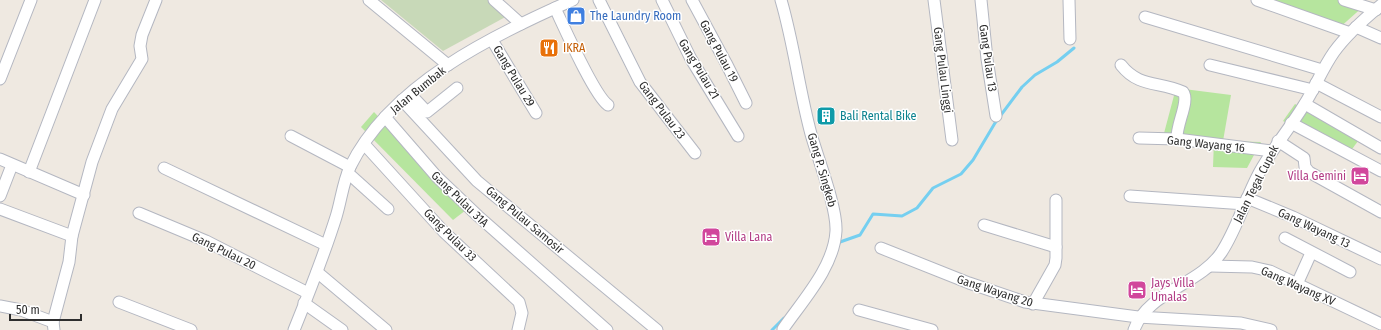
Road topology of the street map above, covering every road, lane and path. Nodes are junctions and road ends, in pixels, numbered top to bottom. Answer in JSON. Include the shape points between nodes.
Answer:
{"nodes":[{"id":1,"x":31,"y":0,"type":"edge"},
{"id":2,"x":95,"y":0,"type":"edge"},
{"id":3,"x":156,"y":0,"type":"edge"},
{"id":4,"x":368,"y":0,"type":"edge"},
{"id":5,"x":380,"y":0,"type":"edge"},
{"id":6,"x":494,"y":0,"type":"edge"},
{"id":7,"x":573,"y":0,"type":"edge"},
{"id":8,"x":599,"y":0,"type":"edge"},
{"id":9,"x":662,"y":0,"type":"edge"},
{"id":10,"x":692,"y":0,"type":"edge"},
{"id":11,"x":781,"y":0,"type":"edge"},
{"id":12,"x":934,"y":0,"type":"edge"},
{"id":13,"x":981,"y":0,"type":"edge"},
{"id":14,"x":1070,"y":0,"type":"edge"},
{"id":15,"x":1257,"y":0,"type":"edge"},
{"id":16,"x":1344,"y":0,"type":"edge"},
{"id":17,"x":1378,"y":7,"type":"edge"},
{"id":18,"x":555,"y":8,"type":"junction"},
{"id":19,"x":1145,"y":17,"type":"dead end"},
{"id":20,"x":521,"y":24,"type":"junction"},
{"id":21,"x":1353,"y":30,"type":"junction"},
{"id":22,"x":1381,"y":38,"type":"edge"},
{"id":23,"x":1070,"y":39,"type":"dead end"},
{"id":24,"x":492,"y":40,"type":"junction"},
{"id":25,"x":450,"y":64,"type":"junction"},
{"id":26,"x":1120,"y":65,"type":"dead end"},
{"id":27,"x":1210,"y":65,"type":"dead end"},
{"id":28,"x":1322,"y":70,"type":"junction"},
{"id":29,"x":0,"y":78,"type":"edge"},
{"id":30,"x":1314,"y":87,"type":"junction"},
{"id":31,"x":457,"y":88,"type":"dead end"},
{"id":32,"x":406,"y":97,"type":"junction"},
{"id":33,"x":746,"y":103,"type":"dead end"},
{"id":34,"x":1305,"y":104,"type":"junction"},
{"id":35,"x":608,"y":105,"type":"dead end"},
{"id":36,"x":536,"y":113,"type":"dead end"},
{"id":37,"x":996,"y":116,"type":"dead end"},
{"id":38,"x":385,"y":117,"type":"junction"},
{"id":39,"x":1381,"y":117,"type":"edge"},
{"id":40,"x":1290,"y":123,"type":"junction"},
{"id":41,"x":291,"y":136,"type":"dead end"},
{"id":42,"x":738,"y":136,"type":"dead end"},
{"id":43,"x":1139,"y":138,"type":"dead end"},
{"id":44,"x":1177,"y":139,"type":"junction"},
{"id":45,"x":952,"y":140,"type":"dead end"},
{"id":46,"x":364,"y":144,"type":"junction"},
{"id":47,"x":1275,"y":146,"type":"junction"},
{"id":48,"x":1381,"y":148,"type":"edge"},
{"id":49,"x":695,"y":153,"type":"dead end"},
{"id":50,"x":0,"y":159,"type":"edge"},
{"id":51,"x":12,"y":165,"type":"junction"},
{"id":52,"x":164,"y":168,"type":"dead end"},
{"id":53,"x":349,"y":170,"type":"junction"},
{"id":54,"x":1381,"y":171,"type":"edge"},
{"id":55,"x":29,"y":172,"type":"junction"},
{"id":56,"x":84,"y":195,"type":"junction"},
{"id":57,"x":0,"y":196,"type":"edge"},
{"id":58,"x":1130,"y":196,"type":"dead end"},
{"id":59,"x":1056,"y":200,"type":"dead end"},
{"id":60,"x":1246,"y":201,"type":"junction"},
{"id":61,"x":0,"y":209,"type":"edge"},
{"id":62,"x":388,"y":209,"type":"dead end"},
{"id":63,"x":1381,"y":212,"type":"edge"},
{"id":64,"x":139,"y":213,"type":"dead end"},
{"id":65,"x":984,"y":225,"type":"dead end"},
{"id":66,"x":72,"y":236,"type":"junction"},
{"id":67,"x":1285,"y":238,"type":"dead end"},
{"id":68,"x":326,"y":245,"type":"junction"},
{"id":69,"x":881,"y":248,"type":"dead end"},
{"id":70,"x":1056,"y":248,"type":"junction"},
{"id":71,"x":1311,"y":253,"type":"junction"},
{"id":72,"x":1381,"y":259,"type":"edge"},
{"id":73,"x":1210,"y":266,"type":"junction"},
{"id":74,"x":317,"y":272,"type":"junction"},
{"id":75,"x":1350,"y":272,"type":"dead end"},
{"id":76,"x":1297,"y":284,"type":"junction"},
{"id":77,"x":306,"y":298,"type":"junction"},
{"id":78,"x":119,"y":302,"type":"dead end"},
{"id":79,"x":1033,"y":304,"type":"junction"},
{"id":80,"x":0,"y":306,"type":"edge"},
{"id":81,"x":859,"y":310,"type":"dead end"},
{"id":82,"x":1138,"y":317,"type":"junction"},
{"id":83,"x":1381,"y":324,"type":"edge"},
{"id":84,"x":53,"y":326,"type":"edge"},
{"id":85,"x":783,"y":329,"type":"edge"},
{"id":86,"x":191,"y":330,"type":"edge"},
{"id":87,"x":294,"y":330,"type":"edge"},
{"id":88,"x":342,"y":330,"type":"edge"},
{"id":89,"x":386,"y":330,"type":"edge"},
{"id":90,"x":518,"y":330,"type":"edge"},
{"id":91,"x":607,"y":330,"type":"edge"},
{"id":92,"x":658,"y":330,"type":"edge"},
{"id":93,"x":932,"y":330,"type":"edge"},
{"id":94,"x":1134,"y":330,"type":"edge"},
{"id":95,"x":1271,"y":330,"type":"edge"}],
"edges":[{"from":1,"to":29,"type":"street"},
{"from":2,"to":55,"type":"street"},
{"from":3,"to":56,"type":"street","via":[[142,36],[142,59],[112,109],[92,162]]},
{"from":4,"to":25,"type":"street"},
{"from":5,"to":25,"type":"street"},
{"from":6,"to":20,"type":"street"},
{"from":7,"to":18,"type":"street","name":"Jalan Bumbak"},
{"from":8,"to":49,"type":"street","name":"Gang Pulau 23","via":[[640,82]]},
{"from":9,"to":42,"type":"street","name":"Gang Pulau 21","via":[[691,59]]},
{"from":10,"to":33,"type":"street","name":"Gang Pulau 19"},
{"from":11,"to":85,"type":"street","name":"Gang P. Singkeb","via":[[836,231],[823,271]]},
{"from":12,"to":45,"type":"street","name":"Gang Pulau Linggi"},
{"from":13,"to":37,"type":"street","name":"Gang Pulau 13"},
{"from":14,"to":23,"type":"street"},
{"from":15,"to":21,"type":"street"},
{"from":16,"to":17,"type":"street"},
{"from":17,"to":21,"type":"street","name":"Jalan Tegal Cupek"},
{"from":18,"to":20,"type":"street","name":"Jalan Bumbak"},
{"from":18,"to":35,"type":"street","via":[[590,79]]},
{"from":19,"to":28,"type":"street"},
{"from":20,"to":24,"type":"street","name":"Jalan Bumbak"},
{"from":21,"to":22,"type":"street"},
{"from":21,"to":28,"type":"street","name":"Jalan Tegal Cupek"},
{"from":24,"to":25,"type":"street","name":"Jalan Bumbak"},
{"from":24,"to":36,"type":"street","name":"Gang Pulau 29"},
{"from":25,"to":32,"type":"street","name":"Jalan Bumbak"},
{"from":26,"to":44,"type":"street","via":[[1129,76],[1137,80],[1183,92],[1186,102],[1180,117]]},
{"from":27,"to":30,"type":"street"},
{"from":28,"to":30,"type":"street","name":"Jalan Tegal Cupek"},
{"from":30,"to":34,"type":"street","name":"Jalan Tegal Cupek"},
{"from":30,"to":39,"type":"street"},
{"from":31,"to":32,"type":"street","via":[[427,112]]},
{"from":32,"to":38,"type":"street","name":"Jalan Bumbak"},
{"from":32,"to":92,"type":"street","name":"Gang Pulau Samosir","via":[[477,181]]},
{"from":34,"to":40,"type":"street","name":"Jalan Tegal Cupek"},
{"from":34,"to":48,"type":"street"},
{"from":38,"to":46,"type":"street","name":"Jalan Bumbak"},
{"from":38,"to":91,"type":"street","name":"Gang Pulau 31A","via":[[436,177]]},
{"from":40,"to":47,"type":"street","name":"Jalan Tegal Cupek"},
{"from":40,"to":54,"type":"street"},
{"from":41,"to":53,"type":"street"},
{"from":43,"to":44,"type":"street","name":"Gang Wayang 16"},
{"from":44,"to":47,"type":"street","name":"Gang Wayang 16"},
{"from":46,"to":53,"type":"street","name":"Jalan Bumbak"},
{"from":46,"to":90,"type":"street","name":"Gang Pulau 33","via":[[444,232],[519,302],[522,313]]},
{"from":47,"to":60,"type":"street","name":"Jalan Tegal Cupek"},
{"from":47,"to":63,"type":"street","via":[[1304,158],[1305,167],[1309,172]]},
{"from":50,"to":51,"type":"street"},
{"from":51,"to":55,"type":"street"},
{"from":51,"to":57,"type":"street"},
{"from":52,"to":68,"type":"street"},
{"from":53,"to":62,"type":"street"},
{"from":53,"to":68,"type":"street","name":"Jalan Bumbak"},
{"from":55,"to":56,"type":"street"},
{"from":56,"to":66,"type":"street"},
{"from":58,"to":60,"type":"street"},
{"from":59,"to":70,"type":"street"},
{"from":60,"to":72,"type":"street","name":"Gang Wayang 13","via":[[1293,217]]},
{"from":60,"to":73,"type":"street","name":"Jalan Tegal Cupek","via":[[1221,253]]},
{"from":61,"to":66,"type":"street"},
{"from":64,"to":77,"type":"street","name":"Gang Pulau 20","via":[[206,241]]},
{"from":65,"to":70,"type":"street"},
{"from":66,"to":84,"type":"street","via":[[69,262]]},
{"from":67,"to":71,"type":"street"},
{"from":68,"to":74,"type":"street","name":"Jalan Bumbak"},
{"from":69,"to":79,"type":"street","name":"Gang Wayang 20","via":[[976,286]]},
{"from":70,"to":79,"type":"street","via":[[1055,265]]},
{"from":71,"to":75,"type":"street"},
{"from":71,"to":76,"type":"street"},
{"from":73,"to":76,"type":"street","name":"Gang Wayang XV","via":[[1262,268]]},
{"from":73,"to":82,"type":"street","name":"Jalan Tegal Cupek"},
{"from":74,"to":77,"type":"street","name":"Jalan Bumbak"},
{"from":74,"to":89,"type":"street"},
{"from":76,"to":83,"type":"street","name":"Gang Wayang XV"},
{"from":77,"to":87,"type":"street","name":"Jalan Bumbak"},
{"from":77,"to":88,"type":"street","name":"Gang Pulau 20"},
{"from":78,"to":86,"type":"street"},
{"from":79,"to":82,"type":"street","name":"Gang Wayang 20"},
{"from":80,"to":84,"type":"street","via":[[21,310]]},
{"from":81,"to":93,"type":"street"},
{"from":82,"to":94,"type":"street"},
{"from":82,"to":95,"type":"street","name":"Gang Wayang 20","via":[[1241,323]]}]}
